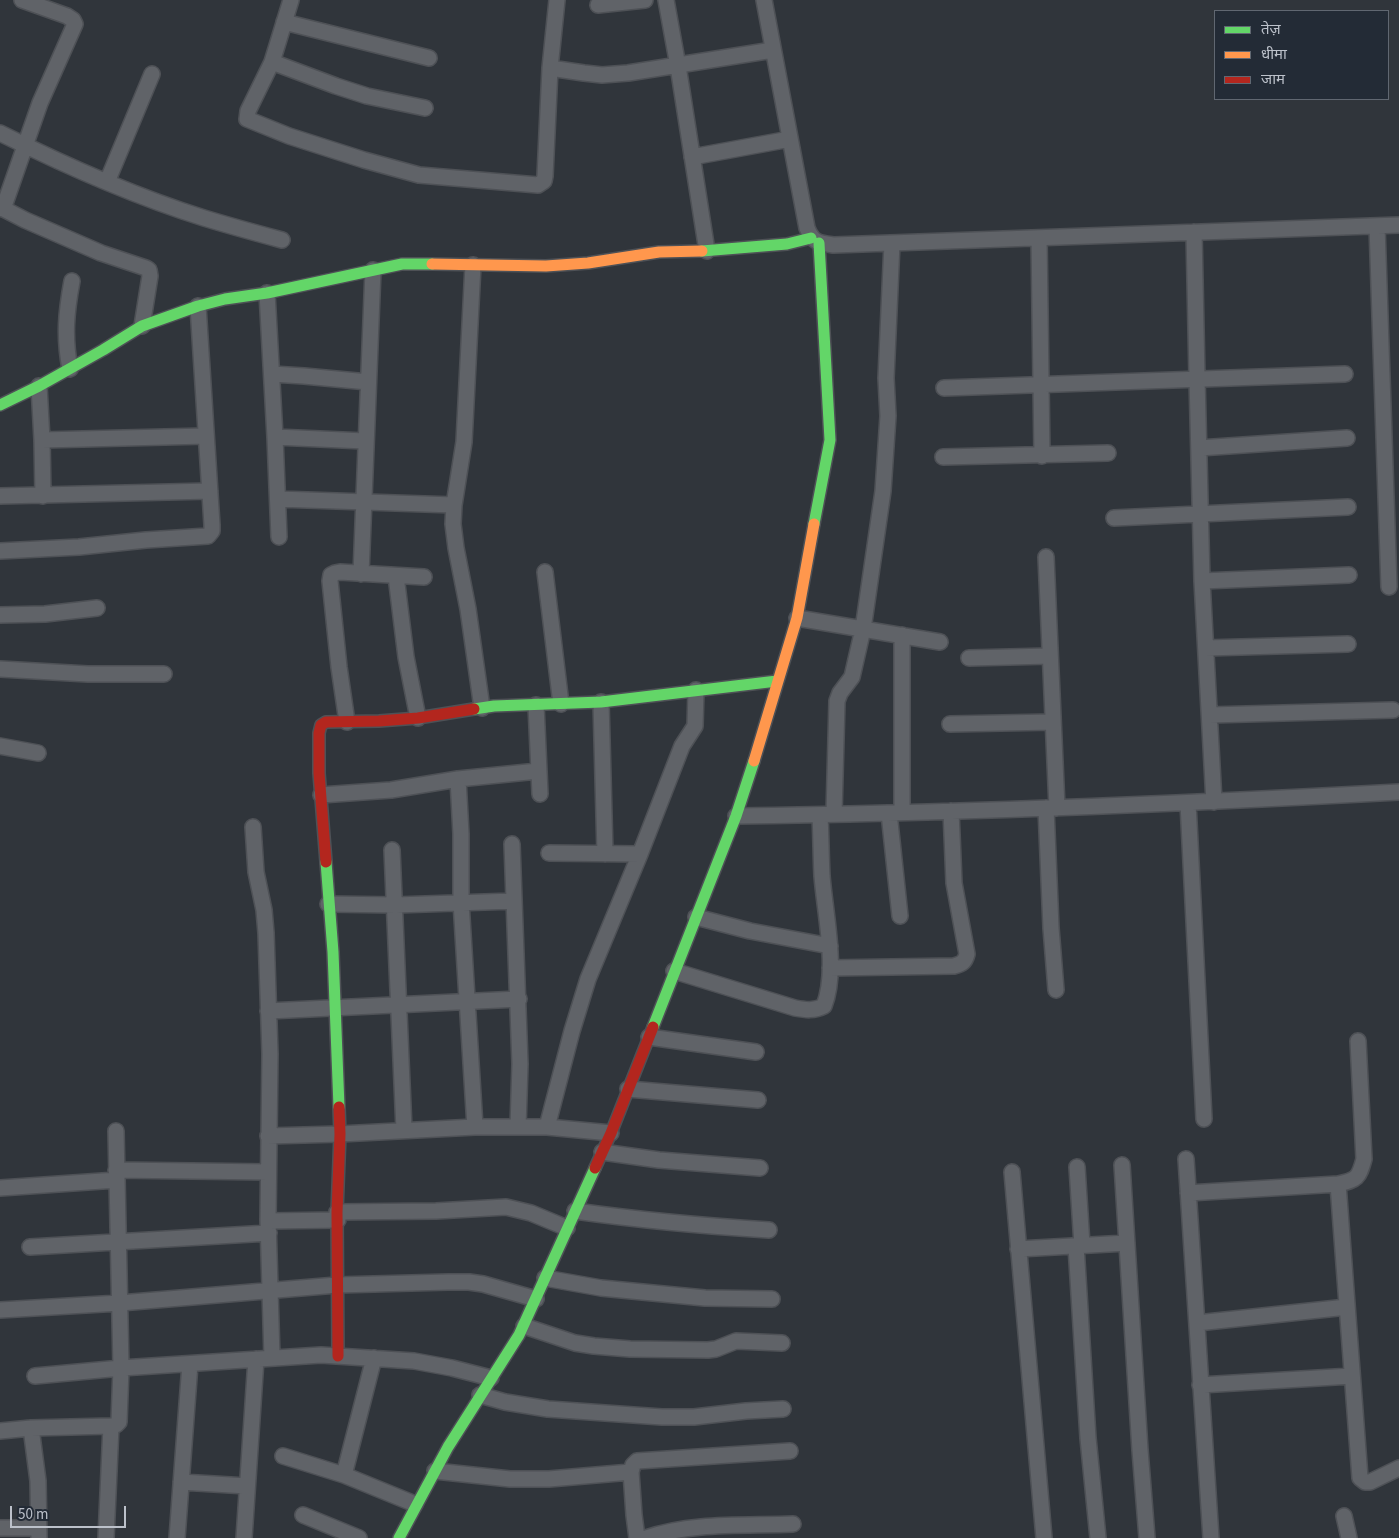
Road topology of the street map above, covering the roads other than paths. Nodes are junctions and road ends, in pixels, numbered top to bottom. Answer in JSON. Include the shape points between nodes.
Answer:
{"nodes":[{"id":1,"x":22,"y":0,"type":"edge"},
{"id":2,"x":291,"y":0,"type":"edge"},
{"id":3,"x":557,"y":0,"type":"edge"},
{"id":4,"x":645,"y":0,"type":"edge"},
{"id":5,"x":666,"y":0,"type":"edge"},
{"id":6,"x":764,"y":0,"type":"edge"},
{"id":7,"x":598,"y":5,"type":"dead end"},
{"id":8,"x":284,"y":22,"type":"junction"},
{"id":9,"x":773,"y":50,"type":"junction"},
{"id":10,"x":429,"y":58,"type":"dead end"},
{"id":11,"x":272,"y":62,"type":"junction"},
{"id":12,"x":678,"y":66,"type":"junction"},
{"id":13,"x":550,"y":68,"type":"junction"},
{"id":14,"x":152,"y":74,"type":"dead end"},
{"id":15,"x":425,"y":108,"type":"dead end"},
{"id":16,"x":0,"y":133,"type":"edge"},
{"id":17,"x":790,"y":139,"type":"junction"},
{"id":18,"x":25,"y":146,"type":"junction"},
{"id":19,"x":692,"y":157,"type":"junction"},
{"id":20,"x":107,"y":182,"type":"junction"},
{"id":21,"x":2,"y":208,"type":"edge"},
{"id":22,"x":1399,"y":225,"type":"edge"},
{"id":23,"x":1377,"y":226,"type":"junction"},
{"id":24,"x":1194,"y":232,"type":"junction"},
{"id":25,"x":1039,"y":238,"type":"junction"},
{"id":26,"x":282,"y":240,"type":"dead end"},
{"id":27,"x":815,"y":241,"type":"junction"},
{"id":28,"x":892,"y":243,"type":"junction"},
{"id":29,"x":707,"y":251,"type":"junction"},
{"id":30,"x":473,"y":265,"type":"junction"},
{"id":31,"x":373,"y":270,"type":"junction"},
{"id":32,"x":72,"y":281,"type":"dead end"},
{"id":33,"x":267,"y":293,"type":"junction"},
{"id":34,"x":198,"y":306,"type":"junction"},
{"id":35,"x":142,"y":326,"type":"junction"},
{"id":36,"x":70,"y":368,"type":"junction"},
{"id":37,"x":272,"y":374,"type":"junction"},
{"id":38,"x":1345,"y":374,"type":"dead end"},
{"id":39,"x":1197,"y":378,"type":"junction"},
{"id":40,"x":368,"y":382,"type":"junction"},
{"id":41,"x":1040,"y":384,"type":"junction"},
{"id":42,"x":39,"y":386,"type":"junction"},
{"id":43,"x":944,"y":388,"type":"dead end"},
{"id":44,"x":0,"y":404,"type":"edge"},
{"id":45,"x":206,"y":436,"type":"junction"},
{"id":46,"x":275,"y":438,"type":"junction"},
{"id":47,"x":1347,"y":438,"type":"dead end"},
{"id":48,"x":42,"y":440,"type":"junction"},
{"id":49,"x":365,"y":441,"type":"junction"},
{"id":50,"x":1199,"y":448,"type":"junction"},
{"id":51,"x":1108,"y":453,"type":"dead end"},
{"id":52,"x":1042,"y":456,"type":"junction"},
{"id":53,"x":943,"y":457,"type":"dead end"},
{"id":54,"x":210,"y":492,"type":"junction"},
{"id":55,"x":0,"y":496,"type":"edge"},
{"id":56,"x":43,"y":496,"type":"junction"},
{"id":57,"x":278,"y":499,"type":"junction"},
{"id":58,"x":363,"y":502,"type":"junction"},
{"id":59,"x":454,"y":505,"type":"junction"},
{"id":60,"x":1348,"y":507,"type":"dead end"},
{"id":61,"x":1200,"y":514,"type":"junction"},
{"id":62,"x":1114,"y":518,"type":"dead end"},
{"id":63,"x":279,"y":538,"type":"dead end"},
{"id":64,"x":0,"y":551,"type":"edge"},
{"id":65,"x":1046,"y":557,"type":"dead end"},
{"id":66,"x":545,"y":572,"type":"dead end"},
{"id":67,"x":361,"y":574,"type":"junction"},
{"id":68,"x":1349,"y":575,"type":"dead end"},
{"id":69,"x":396,"y":576,"type":"junction"},
{"id":70,"x":424,"y":577,"type":"dead end"},
{"id":71,"x":1202,"y":581,"type":"junction"},
{"id":72,"x":1389,"y":587,"type":"dead end"},
{"id":73,"x":97,"y":608,"type":"dead end"},
{"id":74,"x":0,"y":615,"type":"edge"},
{"id":75,"x":797,"y":618,"type":"junction"},
{"id":76,"x":863,"y":629,"type":"junction"},
{"id":77,"x":902,"y":636,"type":"junction"},
{"id":78,"x":940,"y":642,"type":"dead end"},
{"id":79,"x":1348,"y":644,"type":"dead end"},
{"id":80,"x":1206,"y":648,"type":"junction"},
{"id":81,"x":1050,"y":656,"type":"junction"},
{"id":82,"x":969,"y":658,"type":"dead end"},
{"id":83,"x":0,"y":669,"type":"edge"},
{"id":84,"x":164,"y":674,"type":"dead end"},
{"id":85,"x":778,"y":681,"type":"junction"},
{"id":86,"x":696,"y":690,"type":"junction"},
{"id":87,"x":601,"y":702,"type":"junction"},
{"id":88,"x":561,"y":704,"type":"junction"},
{"id":89,"x":536,"y":706,"type":"junction"},
{"id":90,"x":482,"y":708,"type":"junction"},
{"id":91,"x":1392,"y":710,"type":"dead end"},
{"id":92,"x":1210,"y":715,"type":"junction"},
{"id":93,"x":418,"y":718,"type":"junction"},
{"id":94,"x":348,"y":722,"type":"junction"},
{"id":95,"x":1053,"y":722,"type":"junction"},
{"id":96,"x":950,"y":724,"type":"dead end"},
{"id":97,"x":0,"y":746,"type":"edge"},
{"id":98,"x":38,"y":753,"type":"dead end"},
{"id":99,"x":538,"y":771,"type":"junction"},
{"id":100,"x":458,"y":779,"type":"junction"},
{"id":101,"x":1399,"y":792,"type":"edge"},
{"id":102,"x":540,"y":794,"type":"dead end"},
{"id":103,"x":321,"y":795,"type":"junction"},
{"id":104,"x":1214,"y":802,"type":"junction"},
{"id":105,"x":1188,"y":803,"type":"junction"},
{"id":106,"x":1052,"y":808,"type":"junction"},
{"id":107,"x":951,"y":811,"type":"junction"},
{"id":108,"x":896,"y":812,"type":"junction"},
{"id":109,"x":827,"y":815,"type":"junction"},
{"id":110,"x":736,"y":816,"type":"junction"},
{"id":111,"x":253,"y":827,"type":"dead end"},
{"id":112,"x":512,"y":844,"type":"dead end"},
{"id":113,"x":392,"y":850,"type":"dead end"},
{"id":114,"x":549,"y":853,"type":"dead end"},
{"id":115,"x":604,"y":854,"type":"junction"},
{"id":116,"x":640,"y":854,"type":"junction"},
{"id":117,"x":514,"y":901,"type":"junction"},
{"id":118,"x":461,"y":902,"type":"junction"},
{"id":119,"x":328,"y":904,"type":"junction"},
{"id":120,"x":396,"y":904,"type":"junction"},
{"id":121,"x":900,"y":916,"type":"dead end"},
{"id":122,"x":696,"y":917,"type":"junction"},
{"id":123,"x":830,"y":946,"type":"junction"},
{"id":124,"x":830,"y":968,"type":"junction"},
{"id":125,"x":674,"y":971,"type":"junction"},
{"id":126,"x":1056,"y":990,"type":"dead end"},
{"id":127,"x":518,"y":999,"type":"junction"},
{"id":128,"x":467,"y":1000,"type":"junction"},
{"id":129,"x":399,"y":1004,"type":"junction"},
{"id":130,"x":334,"y":1007,"type":"junction"},
{"id":131,"x":268,"y":1011,"type":"junction"},
{"id":132,"x":649,"y":1037,"type":"junction"},
{"id":133,"x":1358,"y":1041,"type":"dead end"},
{"id":134,"x":756,"y":1052,"type":"dead end"},
{"id":135,"x":628,"y":1089,"type":"junction"},
{"id":136,"x":758,"y":1100,"type":"dead end"},
{"id":137,"x":1204,"y":1119,"type":"dead end"},
{"id":138,"x":474,"y":1127,"type":"junction"},
{"id":139,"x":518,"y":1127,"type":"junction"},
{"id":140,"x":547,"y":1128,"type":"junction"},
{"id":141,"x":116,"y":1130,"type":"dead end"},
{"id":142,"x":404,"y":1130,"type":"junction"},
{"id":143,"x":611,"y":1133,"type":"junction"},
{"id":144,"x":340,"y":1134,"type":"junction"},
{"id":145,"x":268,"y":1136,"type":"junction"},
{"id":146,"x":602,"y":1152,"type":"junction"},
{"id":147,"x":1186,"y":1159,"type":"dead end"},
{"id":148,"x":1122,"y":1165,"type":"dead end"},
{"id":149,"x":1077,"y":1167,"type":"dead end"},
{"id":150,"x":760,"y":1168,"type":"dead end"},
{"id":151,"x":268,"y":1172,"type":"junction"},
{"id":152,"x":1012,"y":1172,"type":"dead end"},
{"id":153,"x":117,"y":1175,"type":"junction"},
{"id":154,"x":1338,"y":1184,"type":"junction"},
{"id":155,"x":0,"y":1188,"type":"edge"},
{"id":156,"x":1188,"y":1193,"type":"junction"},
{"id":157,"x":575,"y":1211,"type":"junction"},
{"id":158,"x":338,"y":1216,"type":"junction"},
{"id":159,"x":269,"y":1227,"type":"junction"},
{"id":160,"x":567,"y":1228,"type":"junction"},
{"id":161,"x":769,"y":1230,"type":"dead end"},
{"id":162,"x":118,"y":1242,"type":"junction"},
{"id":163,"x":1127,"y":1243,"type":"junction"},
{"id":164,"x":1079,"y":1246,"type":"junction"},
{"id":165,"x":30,"y":1247,"type":"dead end"},
{"id":166,"x":1018,"y":1249,"type":"junction"},
{"id":167,"x":545,"y":1278,"type":"junction"},
{"id":168,"x":337,"y":1285,"type":"junction"},
{"id":169,"x":270,"y":1292,"type":"junction"},
{"id":170,"x":536,"y":1299,"type":"junction"},
{"id":171,"x":772,"y":1299,"type":"dead end"},
{"id":172,"x":120,"y":1303,"type":"junction"},
{"id":173,"x":1347,"y":1307,"type":"junction"},
{"id":174,"x":0,"y":1310,"type":"edge"},
{"id":175,"x":1196,"y":1323,"type":"junction"},
{"id":176,"x":524,"y":1326,"type":"junction"},
{"id":177,"x":782,"y":1343,"type":"dead end"},
{"id":178,"x":338,"y":1356,"type":"junction"},
{"id":179,"x":272,"y":1358,"type":"junction"},
{"id":180,"x":374,"y":1358,"type":"junction"},
{"id":181,"x":256,"y":1359,"type":"junction"},
{"id":182,"x":190,"y":1364,"type":"junction"},
{"id":183,"x":121,"y":1368,"type":"junction"},
{"id":184,"x":35,"y":1376,"type":"dead end"},
{"id":185,"x":1352,"y":1376,"type":"junction"},
{"id":186,"x":491,"y":1378,"type":"junction"},
{"id":187,"x":1200,"y":1385,"type":"junction"},
{"id":188,"x":480,"y":1396,"type":"junction"},
{"id":189,"x":784,"y":1409,"type":"dead end"},
{"id":190,"x":111,"y":1426,"type":"junction"},
{"id":191,"x":32,"y":1428,"type":"junction"},
{"id":192,"x":0,"y":1431,"type":"edge"},
{"id":193,"x":790,"y":1451,"type":"dead end"},
{"id":194,"x":283,"y":1456,"type":"dead end"},
{"id":195,"x":1399,"y":1468,"type":"edge"},
{"id":196,"x":435,"y":1471,"type":"junction"},
{"id":197,"x":631,"y":1472,"type":"junction"},
{"id":198,"x":344,"y":1475,"type":"junction"},
{"id":199,"x":181,"y":1482,"type":"junction"},
{"id":200,"x":247,"y":1486,"type":"junction"},
{"id":201,"x":415,"y":1504,"type":"junction"},
{"id":202,"x":303,"y":1516,"type":"dead end"},
{"id":203,"x":1344,"y":1516,"type":"dead end"},
{"id":204,"x":793,"y":1524,"type":"dead end"},
{"id":205,"x":0,"y":1528,"type":"edge"},
{"id":206,"x":39,"y":1533,"type":"edge"},
{"id":207,"x":106,"y":1538,"type":"edge"},
{"id":208,"x":177,"y":1538,"type":"edge"},
{"id":209,"x":244,"y":1538,"type":"edge"},
{"id":210,"x":358,"y":1538,"type":"edge"},
{"id":211,"x":399,"y":1538,"type":"edge"},
{"id":212,"x":637,"y":1538,"type":"edge"},
{"id":213,"x":646,"y":1538,"type":"edge"},
{"id":214,"x":1044,"y":1538,"type":"edge"},
{"id":215,"x":1098,"y":1538,"type":"edge"},
{"id":216,"x":1147,"y":1538,"type":"edge"},
{"id":217,"x":1210,"y":1538,"type":"edge"},
{"id":218,"x":1349,"y":1538,"type":"edge"}],
"edges":[{"from":1,"to":18,"type":"street","via":[[67,16],[75,24]]},
{"from":2,"to":8,"type":"street"},
{"from":3,"to":13,"type":"street"},
{"from":4,"to":7,"type":"street"},
{"from":5,"to":12,"type":"street"},
{"from":6,"to":9,"type":"street"},
{"from":8,"to":10,"type":"street"},
{"from":8,"to":11,"type":"street"},
{"from":9,"to":12,"type":"street"},
{"from":9,"to":17,"type":"street"},
{"from":11,"to":13,"type":"street","via":[[248,111],[250,122],[420,175],[538,185],[545,176]]},
{"from":11,"to":15,"type":"street","via":[[367,96]]},
{"from":12,"to":13,"type":"street","via":[[602,75]]},
{"from":12,"to":19,"type":"street"},
{"from":14,"to":20,"type":"street"},
{"from":16,"to":18,"type":"street"},
{"from":17,"to":19,"type":"street"},
{"from":17,"to":27,"type":"street","via":[[807,228]]},
{"from":18,"to":20,"type":"street"},
{"from":18,"to":21,"type":"street"},
{"from":19,"to":29,"type":"street"},
{"from":20,"to":26,"type":"street","via":[[205,218]]},
{"from":21,"to":35,"type":"street","via":[[101,253],[149,270]]},
{"from":22,"to":23,"type":"street"},
{"from":23,"to":24,"type":"street"},
{"from":23,"to":72,"type":"street"},
{"from":24,"to":25,"type":"street"},
{"from":24,"to":39,"type":"street"},
{"from":25,"to":28,"type":"street"},
{"from":25,"to":41,"type":"street"},
{"from":27,"to":28,"type":"street","via":[[834,245]]},
{"from":27,"to":29,"type":"street"},
{"from":27,"to":75,"type":"street","via":[[830,440]]},
{"from":28,"to":76,"type":"street","via":[[886,456]]},
{"from":29,"to":30,"type":"street","via":[[659,252],[555,266]]},
{"from":30,"to":31,"type":"street","via":[[402,264]]},
{"from":30,"to":59,"type":"street","via":[[464,442]]},
{"from":31,"to":33,"type":"street"},
{"from":31,"to":40,"type":"street"},
{"from":32,"to":36,"type":"street","via":[[66,328]]},
{"from":33,"to":34,"type":"street"},
{"from":33,"to":37,"type":"street"},
{"from":34,"to":35,"type":"street"},
{"from":34,"to":45,"type":"street"},
{"from":35,"to":36,"type":"street"},
{"from":36,"to":42,"type":"street"},
{"from":37,"to":40,"type":"street"},
{"from":37,"to":46,"type":"street"},
{"from":38,"to":39,"type":"street"},
{"from":39,"to":41,"type":"street"},
{"from":39,"to":50,"type":"street"},
{"from":40,"to":49,"type":"street"},
{"from":41,"to":43,"type":"street"},
{"from":41,"to":52,"type":"street"},
{"from":42,"to":44,"type":"street"},
{"from":42,"to":48,"type":"street"},
{"from":45,"to":48,"type":"street"},
{"from":45,"to":54,"type":"street"},
{"from":46,"to":49,"type":"street"},
{"from":46,"to":57,"type":"street"},
{"from":47,"to":50,"type":"street"},
{"from":48,"to":56,"type":"street"},
{"from":49,"to":58,"type":"street"},
{"from":50,"to":61,"type":"street"},
{"from":51,"to":52,"type":"street"},
{"from":52,"to":53,"type":"street"},
{"from":54,"to":56,"type":"street"},
{"from":54,"to":64,"type":"street","via":[[212,531],[208,536],[79,548]]},
{"from":55,"to":56,"type":"street"},
{"from":57,"to":58,"type":"street"},
{"from":57,"to":63,"type":"street"},
{"from":58,"to":59,"type":"street"},
{"from":58,"to":67,"type":"street"},
{"from":59,"to":90,"type":"street","via":[[456,548]]},
{"from":60,"to":61,"type":"street"},
{"from":61,"to":62,"type":"street"},
{"from":61,"to":71,"type":"street"},
{"from":65,"to":81,"type":"street"},
{"from":66,"to":88,"type":"street"},
{"from":67,"to":69,"type":"street"},
{"from":67,"to":94,"type":"street","via":[[335,573],[330,580],[338,667]]},
{"from":68,"to":71,"type":"street"},
{"from":69,"to":70,"type":"street"},
{"from":69,"to":93,"type":"street","via":[[406,657]]},
{"from":71,"to":80,"type":"street"},
{"from":73,"to":74,"type":"street"},
{"from":75,"to":76,"type":"street"},
{"from":75,"to":85,"type":"street"},
{"from":76,"to":77,"type":"street"},
{"from":76,"to":109,"type":"street","via":[[852,677],[837,701]]},
{"from":77,"to":78,"type":"street"},
{"from":77,"to":108,"type":"street"},
{"from":79,"to":80,"type":"street"},
{"from":80,"to":92,"type":"street"},
{"from":81,"to":82,"type":"street"},
{"from":81,"to":95,"type":"street"},
{"from":83,"to":84,"type":"street"},
{"from":85,"to":86,"type":"street"},
{"from":85,"to":110,"type":"street"},
{"from":86,"to":87,"type":"street"},
{"from":86,"to":116,"type":"street","via":[[695,726],[682,746]]},
{"from":87,"to":88,"type":"street"},
{"from":87,"to":115,"type":"street"},
{"from":88,"to":89,"type":"street"},
{"from":89,"to":90,"type":"street"},
{"from":89,"to":99,"type":"street"},
{"from":90,"to":93,"type":"street"},
{"from":91,"to":92,"type":"street"},
{"from":92,"to":104,"type":"street"},
{"from":93,"to":94,"type":"street"},
{"from":94,"to":103,"type":"street","via":[[326,722],[319,728]]},
{"from":95,"to":96,"type":"street"},
{"from":95,"to":106,"type":"street"},
{"from":97,"to":98,"type":"street"},
{"from":99,"to":100,"type":"street"},
{"from":99,"to":102,"type":"street"},
{"from":100,"to":103,"type":"street","via":[[391,790]]},
{"from":100,"to":118,"type":"street"},
{"from":101,"to":104,"type":"street"},
{"from":103,"to":119,"type":"street"},
{"from":104,"to":105,"type":"street"},
{"from":105,"to":106,"type":"street"},
{"from":105,"to":137,"type":"street"},
{"from":106,"to":107,"type":"street"},
{"from":106,"to":126,"type":"street","via":[[1050,910]]},
{"from":107,"to":108,"type":"street"},
{"from":107,"to":124,"type":"street","via":[[954,883],[966,954],[962,964]]},
{"from":108,"to":109,"type":"street"},
{"from":108,"to":121,"type":"street"},
{"from":109,"to":110,"type":"street"},
{"from":109,"to":123,"type":"street","via":[[822,876]]},
{"from":110,"to":122,"type":"street"},
{"from":111,"to":131,"type":"street","via":[[266,934]]},
{"from":112,"to":117,"type":"street"},
{"from":113,"to":120,"type":"street"},
{"from":114,"to":115,"type":"street"},
{"from":115,"to":116,"type":"street"},
{"from":116,"to":140,"type":"street","via":[[588,979]]},
{"from":117,"to":118,"type":"street"},
{"from":117,"to":127,"type":"street"},
{"from":118,"to":120,"type":"street"},
{"from":118,"to":128,"type":"street"},
{"from":119,"to":120,"type":"street"},
{"from":119,"to":130,"type":"street"},
{"from":120,"to":129,"type":"street"},
{"from":122,"to":123,"type":"street"},
{"from":122,"to":125,"type":"street"},
{"from":123,"to":124,"type":"street"},
{"from":124,"to":125,"type":"street","via":[[828,997],[824,1006],[808,1010]]},
{"from":125,"to":132,"type":"street"},
{"from":127,"to":128,"type":"street"},
{"from":127,"to":139,"type":"street"},
{"from":128,"to":129,"type":"street"},
{"from":128,"to":138,"type":"street"},
{"from":129,"to":130,"type":"street"},
{"from":129,"to":142,"type":"street"},
{"from":130,"to":131,"type":"street"},
{"from":130,"to":144,"type":"street"},
{"from":131,"to":145,"type":"street"},
{"from":132,"to":134,"type":"street"},
{"from":132,"to":135,"type":"street"},
{"from":133,"to":154,"type":"street","via":[[1364,1159],[1360,1174],[1352,1181]]},
{"from":135,"to":136,"type":"street"},
{"from":135,"to":143,"type":"street"},
{"from":138,"to":139,"type":"street"},
{"from":138,"to":142,"type":"street"},
{"from":139,"to":140,"type":"street"},
{"from":140,"to":143,"type":"street"},
{"from":141,"to":153,"type":"street"},
{"from":142,"to":144,"type":"street"},
{"from":143,"to":146,"type":"street"},
{"from":144,"to":145,"type":"street"},
{"from":144,"to":158,"type":"street"},
{"from":145,"to":151,"type":"street"},
{"from":146,"to":150,"type":"street"},
{"from":146,"to":157,"type":"street"},
{"from":147,"to":156,"type":"street"},
{"from":148,"to":163,"type":"street"},
{"from":149,"to":164,"type":"street"},
{"from":151,"to":153,"type":"street"},
{"from":151,"to":159,"type":"street"},
{"from":152,"to":166,"type":"street"},
{"from":153,"to":155,"type":"street"},
{"from":153,"to":162,"type":"street"},
{"from":154,"to":156,"type":"street"},
{"from":154,"to":173,"type":"street"},
{"from":156,"to":175,"type":"street"},
{"from":157,"to":160,"type":"street"},
{"from":157,"to":161,"type":"street"},
{"from":158,"to":159,"type":"street"},
{"from":158,"to":160,"type":"street","via":[[506,1207]]},
{"from":158,"to":168,"type":"street"},
{"from":159,"to":162,"type":"street"},
{"from":159,"to":169,"type":"street"},
{"from":160,"to":167,"type":"street"},
{"from":162,"to":165,"type":"street"},
{"from":162,"to":172,"type":"street"},
{"from":163,"to":164,"type":"street"},
{"from":163,"to":216,"type":"street"},
{"from":164,"to":166,"type":"street"},
{"from":164,"to":215,"type":"street","via":[[1088,1438]]},
{"from":166,"to":214,"type":"street"},
{"from":167,"to":170,"type":"street"},
{"from":167,"to":171,"type":"street","via":[[601,1288],[705,1298]]},
{"from":168,"to":169,"type":"street"},
{"from":168,"to":170,"type":"street","via":[[469,1282]]},
{"from":168,"to":178,"type":"street"},
{"from":169,"to":172,"type":"street"},
{"from":169,"to":179,"type":"street"},
{"from":170,"to":176,"type":"street"},
{"from":172,"to":174,"type":"street"},
{"from":172,"to":183,"type":"street"},
{"from":173,"to":175,"type":"street"},
{"from":173,"to":185,"type":"street"},
{"from":175,"to":187,"type":"street"},
{"from":176,"to":177,"type":"street","via":[[575,1343],[630,1349],[708,1350],[736,1341]]},
{"from":176,"to":186,"type":"street"},
{"from":178,"to":179,"type":"street"},
{"from":178,"to":180,"type":"street"},
{"from":179,"to":181,"type":"street"},
{"from":180,"to":186,"type":"street","via":[[414,1361]]},
{"from":180,"to":198,"type":"street"},
{"from":181,"to":182,"type":"street"},
{"from":181,"to":200,"type":"street"},
{"from":182,"to":183,"type":"street"},
{"from":182,"to":199,"type":"street"},
{"from":183,"to":184,"type":"street"},
{"from":183,"to":190,"type":"street","via":[[119,1422]]},
{"from":185,"to":187,"type":"street"},
{"from":185,"to":195,"type":"street","via":[[1360,1478],[1370,1482]]},
{"from":186,"to":188,"type":"street"},
{"from":187,"to":217,"type":"street"},
{"from":188,"to":189,"type":"street","via":[[548,1409],[662,1417]]},
{"from":188,"to":196,"type":"street"},
{"from":190,"to":191,"type":"street"},
{"from":190,"to":207,"type":"street"},
{"from":191,"to":192,"type":"street"},
{"from":191,"to":206,"type":"street"},
{"from":193,"to":197,"type":"street","via":[[642,1460],[633,1465]]},
{"from":194,"to":198,"type":"street"},
{"from":196,"to":197,"type":"street","via":[[510,1479]]},
{"from":196,"to":201,"type":"street"},
{"from":197,"to":212,"type":"street"},
{"from":198,"to":201,"type":"street"},
{"from":199,"to":200,"type":"street"},
{"from":199,"to":208,"type":"street"},
{"from":200,"to":209,"type":"street"},
{"from":201,"to":211,"type":"street"},
{"from":202,"to":210,"type":"street"},
{"from":203,"to":218,"type":"street"},
{"from":204,"to":213,"type":"street","via":[[698,1527]]},
{"from":205,"to":206,"type":"street"}]}
